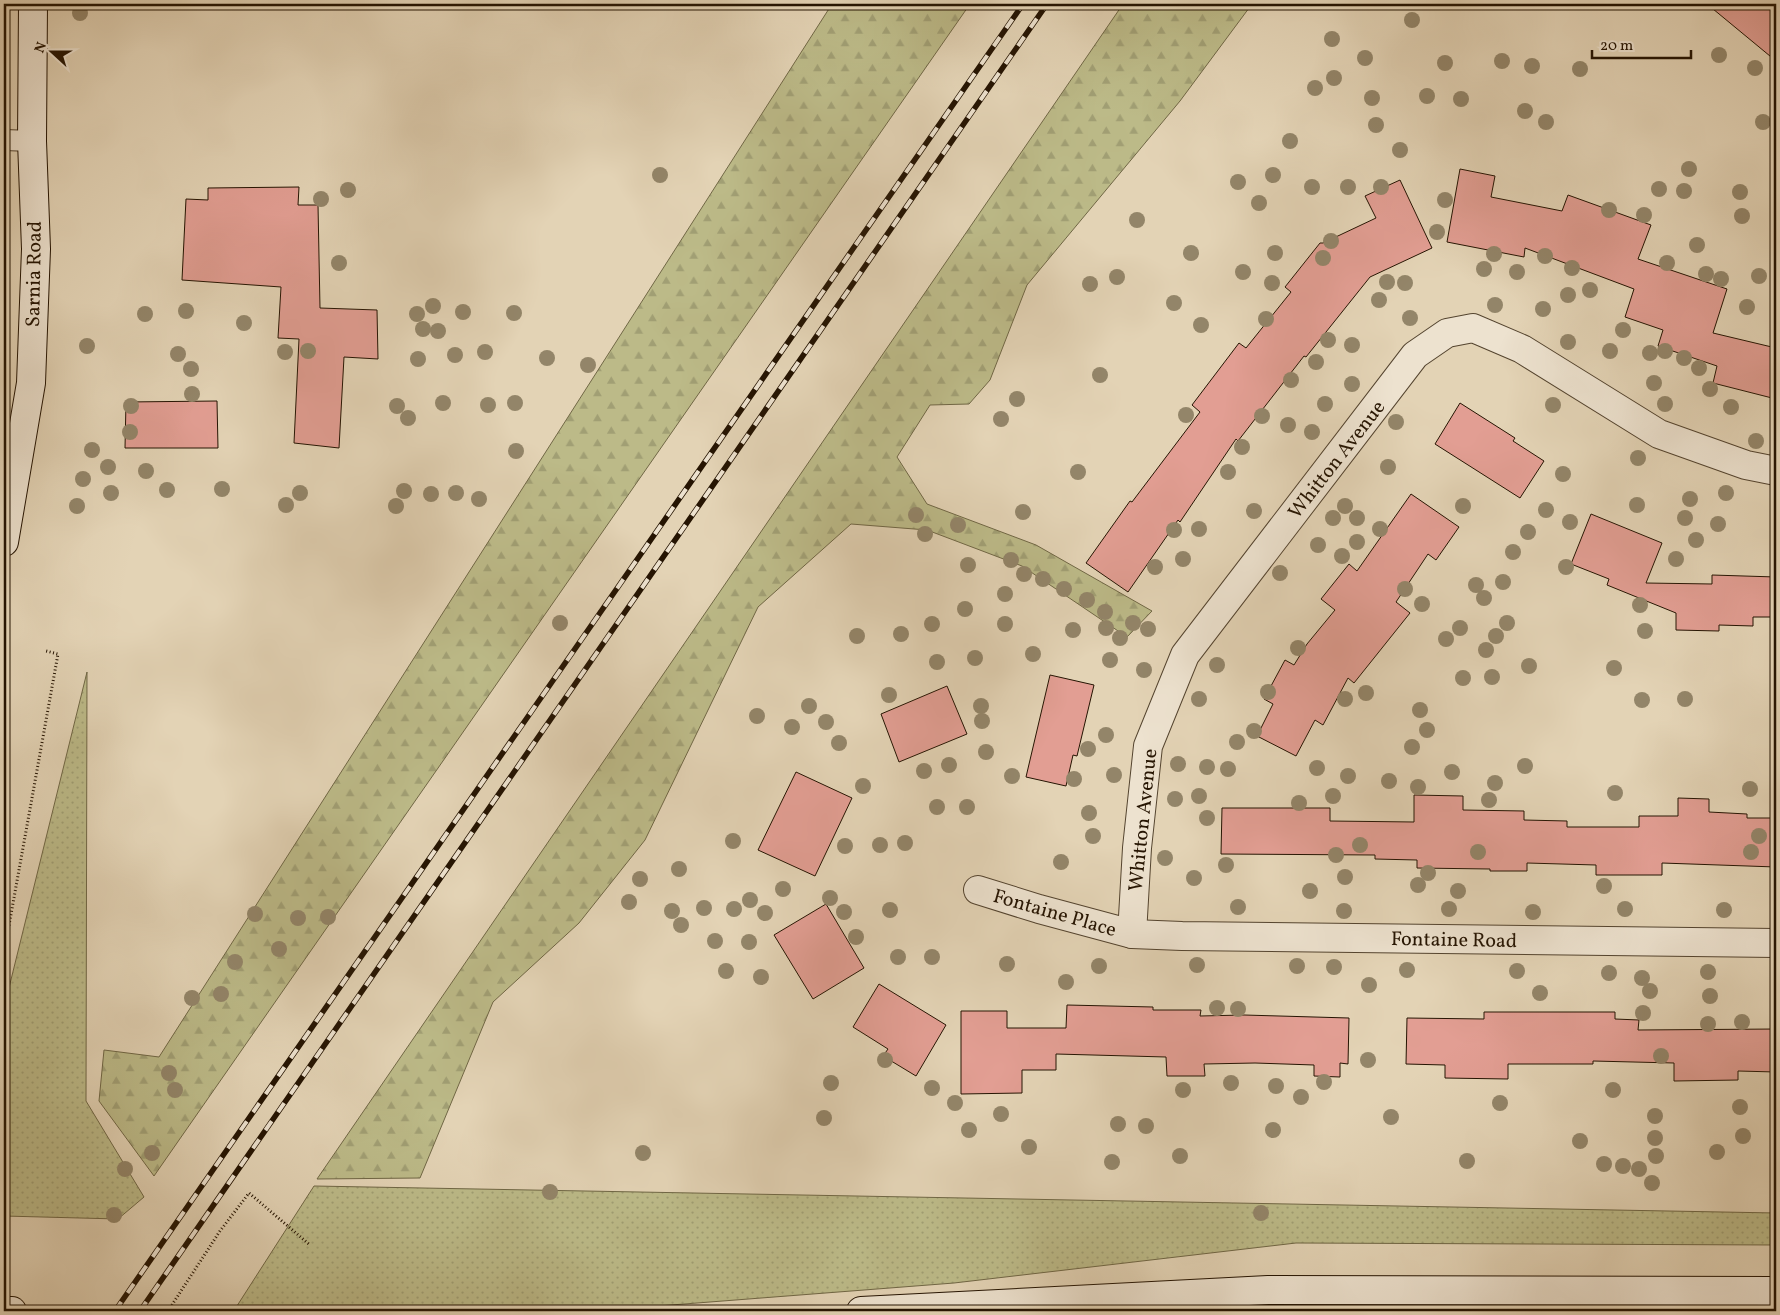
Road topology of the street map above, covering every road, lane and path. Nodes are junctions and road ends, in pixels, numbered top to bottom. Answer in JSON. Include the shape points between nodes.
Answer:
{"nodes":[{"id":1,"x":33,"y":4,"type":"edge"},
{"id":2,"x":4,"y":140,"type":"edge"},
{"id":3,"x":32,"y":141,"type":"junction"},
{"id":4,"x":1776,"y":471,"type":"edge"},
{"id":5,"x":4,"y":542,"type":"edge"},
{"id":6,"x":46,"y":652,"type":"dead end"},
{"id":7,"x":978,"y":890,"type":"dead end"},
{"id":8,"x":1132,"y":934,"type":"junction"},
{"id":9,"x":1776,"y":943,"type":"edge"},
{"id":10,"x":4,"y":953,"type":"edge"},
{"id":11,"x":310,"y":1246,"type":"dead end"},
{"id":12,"x":1776,"y":1292,"type":"edge"},
{"id":13,"x":4,"y":1311,"type":"edge"},
{"id":14,"x":12,"y":1311,"type":"edge"},
{"id":15,"x":168,"y":1311,"type":"edge"},
{"id":16,"x":861,"y":1311,"type":"edge"}],
"edges":[{"from":1,"to":3,"type":"street","name":"Sarnia Road"},
{"from":2,"to":3,"type":"lane"},
{"from":3,"to":5,"type":"street","name":"Sarnia Road","via":[[36,250],[31,383]]},
{"from":4,"to":8,"type":"street","name":"Whitton Avenue","via":[[1746,465],[1659,434],[1522,349],[1474,328],[1447,333],[1415,355],[1185,655],[1148,746]]},
{"from":6,"to":10,"type":"path","via":[[58,654]]},
{"from":7,"to":8,"type":"street","name":"Fontaine Place"},
{"from":8,"to":9,"type":"street","name":"Fontaine Road"},
{"from":11,"to":15,"type":"path","via":[[249,1194],[220,1231]]},
{"from":12,"to":16,"type":"street","via":[[1268,1290]]},
{"from":13,"to":14,"type":"street"}]}
